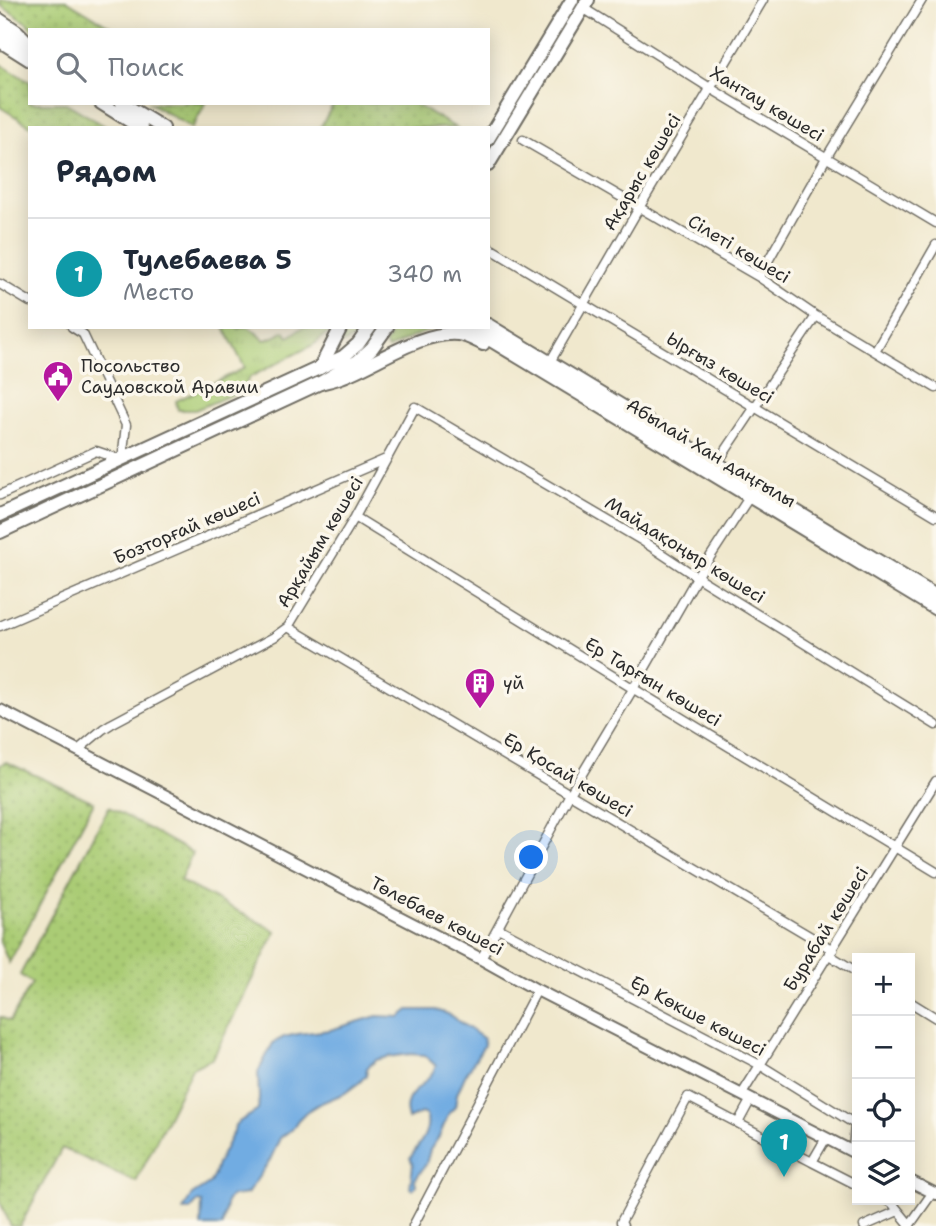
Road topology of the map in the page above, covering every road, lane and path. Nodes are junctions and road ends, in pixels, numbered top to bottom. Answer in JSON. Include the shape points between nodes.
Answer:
{"nodes":[{"id":1,"x":572,"y":0,"type":"edge"},
{"id":2,"x":763,"y":0,"type":"edge"},
{"id":3,"x":922,"y":0,"type":"edge"},
{"id":4,"x":586,"y":4,"type":"edge"},
{"id":5,"x":0,"y":19,"type":"edge"},
{"id":6,"x":0,"y":28,"type":"edge"},
{"id":7,"x":0,"y":41,"type":"edge"},
{"id":8,"x":28,"y":43,"type":"edge"},
{"id":9,"x":28,"y":44,"type":"edge"},
{"id":10,"x":28,"y":59,"type":"edge"},
{"id":11,"x":710,"y":88,"type":"junction"},
{"id":12,"x":104,"y":105,"type":"edge"},
{"id":13,"x":125,"y":105,"type":"edge"},
{"id":14,"x":138,"y":126,"type":"edge"},
{"id":15,"x":160,"y":126,"type":"edge"},
{"id":16,"x":490,"y":136,"type":"edge"},
{"id":17,"x":523,"y":140,"type":"dead end"},
{"id":18,"x":826,"y":158,"type":"junction"},
{"id":19,"x":490,"y":162,"type":"edge"},
{"id":20,"x":639,"y":208,"type":"junction"},
{"id":21,"x":936,"y":223,"type":"edge"},
{"id":22,"x":936,"y":245,"type":"edge"},
{"id":23,"x":490,"y":248,"type":"edge"},
{"id":24,"x":759,"y":277,"type":"junction"},
{"id":25,"x":0,"y":285,"type":"edge"},
{"id":26,"x":28,"y":301,"type":"edge"},
{"id":27,"x":583,"y":304,"type":"junction"},
{"id":28,"x":816,"y":316,"type":"junction"},
{"id":29,"x":490,"y":326,"type":"edge"},
{"id":30,"x":75,"y":329,"type":"edge"},
{"id":31,"x":340,"y":329,"type":"edge"},
{"id":32,"x":369,"y":329,"type":"edge"},
{"id":33,"x":386,"y":329,"type":"edge"},
{"id":34,"x":473,"y":329,"type":"edge"},
{"id":35,"x":875,"y":351,"type":"junction"},
{"id":36,"x":547,"y":367,"type":"junction"},
{"id":37,"x":320,"y":368,"type":"junction"},
{"id":38,"x":320,"y":383,"type":"junction"},
{"id":39,"x":936,"y":388,"type":"edge"},
{"id":40,"x":415,"y":407,"type":"joint"},
{"id":41,"x":755,"y":407,"type":"junction"},
{"id":42,"x":387,"y":459,"type":"junction"},
{"id":43,"x":122,"y":460,"type":"junction"},
{"id":44,"x":714,"y":467,"type":"junction"},
{"id":45,"x":0,"y":495,"type":"edge"},
{"id":46,"x":750,"y":496,"type":"junction"},
{"id":47,"x":0,"y":515,"type":"edge"},
{"id":48,"x":936,"y":516,"type":"edge"},
{"id":49,"x":355,"y":517,"type":"junction"},
{"id":50,"x":0,"y":532,"type":"edge"},
{"id":51,"x":697,"y":577,"type":"junction"},
{"id":52,"x":936,"y":596,"type":"edge"},
{"id":53,"x":936,"y":610,"type":"edge"},
{"id":54,"x":0,"y":626,"type":"edge"},
{"id":55,"x":288,"y":627,"type":"junction"},
{"id":56,"x":633,"y":689,"type":"junction"},
{"id":57,"x":0,"y":710,"type":"edge"},
{"id":58,"x":936,"y":725,"type":"edge"},
{"id":59,"x":78,"y":750,"type":"junction"},
{"id":60,"x":936,"y":781,"type":"edge"},
{"id":61,"x":570,"y":794,"type":"junction"},
{"id":62,"x":895,"y":848,"type":"junction"},
{"id":63,"x":936,"y":872,"type":"edge"},
{"id":64,"x":498,"y":928,"type":"junction"},
{"id":65,"x":831,"y":953,"type":"junction"},
{"id":66,"x":481,"y":958,"type":"junction"},
{"id":67,"x":852,"y":968,"type":"edge"},
{"id":68,"x":537,"y":990,"type":"junction"},
{"id":69,"x":915,"y":1005,"type":"edge"},
{"id":70,"x":936,"y":1018,"type":"edge"},
{"id":71,"x":760,"y":1065,"type":"junction"},
{"id":72,"x":747,"y":1097,"type":"junction"},
{"id":73,"x":738,"y":1123,"type":"junction"},
{"id":74,"x":826,"y":1138,"type":"junction"},
{"id":75,"x":855,"y":1142,"type":"edge"},
{"id":76,"x":852,"y":1151,"type":"edge"},
{"id":77,"x":812,"y":1162,"type":"junction"},
{"id":78,"x":852,"y":1182,"type":"edge"},
{"id":79,"x":915,"y":1184,"type":"edge"},
{"id":80,"x":934,"y":1193,"type":"edge"},
{"id":81,"x":894,"y":1205,"type":"edge"},
{"id":82,"x":898,"y":1210,"type":"junction"},
{"id":83,"x":413,"y":1226,"type":"edge"},
{"id":84,"x":623,"y":1226,"type":"edge"},
{"id":85,"x":864,"y":1226,"type":"edge"},
{"id":86,"x":910,"y":1226,"type":"edge"}],
"edges":[{"from":1,"to":16,"type":"main road"},
{"from":2,"to":11,"type":"street","name":"Ақарыс көшесі"},
{"from":3,"to":18,"type":"street"},
{"from":4,"to":11,"type":"street","name":"Хантау көшесі"},
{"from":4,"to":19,"type":"main road"},
{"from":5,"to":8,"type":"street"},
{"from":6,"to":9,"type":"main road"},
{"from":7,"to":10,"type":"main road"},
{"from":11,"to":18,"type":"street","name":"Хантау көшесі"},
{"from":11,"to":20,"type":"street","name":"Ақарыс көшесі"},
{"from":12,"to":14,"type":"main road"},
{"from":13,"to":15,"type":"main road"},
{"from":17,"to":20,"type":"street","name":"Сілеті көшесі"},
{"from":18,"to":21,"type":"street","name":"Хантау көшесі"},
{"from":18,"to":24,"type":"street"},
{"from":20,"to":24,"type":"street","name":"Сілеті көшесі"},
{"from":20,"to":27,"type":"street","name":"Ақарыс көшесі"},
{"from":22,"to":35,"type":"street"},
{"from":23,"to":27,"type":"street","name":"Ырғыз көшесі"},
{"from":24,"to":28,"type":"street","name":"Сілеті көшесі"},
{"from":25,"to":26,"type":"street"},
{"from":27,"to":36,"type":"street","name":"Ақарыс көшесі"},
{"from":27,"to":41,"type":"street","name":"Ырғыз көшесі"},
{"from":28,"to":35,"type":"street","name":"Сілеті көшесі"},
{"from":28,"to":41,"type":"street"},
{"from":29,"to":36,"type":"main road","name":"Абылай Хан даңғылы"},
{"from":30,"to":43,"type":"street","via":[[83,334],[125,425]]},
{"from":31,"to":37,"type":"main road"},
{"from":32,"to":37,"type":"main road","via":[[343,357]]},
{"from":33,"to":38,"type":"main road","via":[[358,361]]},
{"from":34,"to":36,"type":"main road","name":"Абылай Хан даңғылы"},
{"from":35,"to":39,"type":"street","name":"Сілеті көшесі"},
{"from":36,"to":38,"type":"main road","via":[[508,358],[470,337],[441,335]]},
{"from":36,"to":44,"type":"main road","name":"Абылай Хан даңғылы","via":[[603,410]]},
{"from":37,"to":43,"type":"main road"},
{"from":38,"to":50,"type":"main road"},
{"from":40,"to":42,"type":"street","name":"Арқайым көшесі"},
{"from":40,"to":51,"type":"street","name":"Майдақоңыр көшесі"},
{"from":41,"to":44,"type":"street"},
{"from":41,"to":48,"type":"street","name":"Ырғыз көшесі"},
{"from":42,"to":49,"type":"street","name":"Арқайым көшесі"},
{"from":42,"to":54,"type":"street","name":"Бозторғай көшесі"},
{"from":43,"to":45,"type":"street","via":[[96,451]]},
{"from":43,"to":47,"type":"main road"},
{"from":44,"to":46,"type":"main road","name":"Абылай Хан даңғылы"},
{"from":44,"to":52,"type":"main road","name":"Абылай Хан даңғылы"},
{"from":46,"to":51,"type":"street"},
{"from":46,"to":53,"type":"main road","name":"Абылай Хан даңғылы"},
{"from":49,"to":55,"type":"street","name":"Арқайым көшесі"},
{"from":49,"to":56,"type":"street","name":"Ер Тарғын көшесі"},
{"from":51,"to":56,"type":"street"},
{"from":51,"to":58,"type":"street","name":"Майдақоңыр көшесі"},
{"from":55,"to":59,"type":"street","name":"Арқайым көшесі","via":[[111,724]]},
{"from":55,"to":61,"type":"street","name":"Ер Қосай көшесі"},
{"from":56,"to":61,"type":"street"},
{"from":56,"to":62,"type":"street","name":"Ер Тарғын көшесі"},
{"from":57,"to":59,"type":"street","name":"Төлебаев көшесі"},
{"from":59,"to":66,"type":"street","name":"Төлебаев көшесі"},
{"from":60,"to":62,"type":"street","name":"Бурабай көшесі"},
{"from":61,"to":64,"type":"street"},
{"from":61,"to":65,"type":"street","name":"Ер Қосай көшесі"},
{"from":62,"to":63,"type":"street","name":"Ер Тарғын көшесі"},
{"from":62,"to":65,"type":"street","name":"Бурабай көшесі"},
{"from":64,"to":66,"type":"street"},
{"from":64,"to":71,"type":"street","name":"Ер Көкше көшесі"},
{"from":65,"to":67,"type":"street","name":"Ер Қосай көшесі"},
{"from":65,"to":71,"type":"street","name":"Бурабай көшесі"},
{"from":66,"to":68,"type":"street","name":"Төлебаев көшесі"},
{"from":68,"to":72,"type":"street","name":"Төлебаев көшесі"},
{"from":68,"to":83,"type":"street"},
{"from":69,"to":70,"type":"street"},
{"from":71,"to":72,"type":"street","name":"Бурабай көшесі"},
{"from":71,"to":75,"type":"street","name":"Ер Көкше көшесі","via":[[855,1124]]},
{"from":72,"to":73,"type":"street","name":"Бурабай көшесі"},
{"from":72,"to":74,"type":"street","name":"Төлебаев көшесі"},
{"from":73,"to":77,"type":"street"},
{"from":73,"to":84,"type":"street","via":[[688,1097],[621,1222]]},
{"from":74,"to":76,"type":"street","name":"Төлебаев көшесі"},
{"from":74,"to":77,"type":"street"},
{"from":77,"to":78,"type":"street"},
{"from":79,"to":80,"type":"street"},
{"from":80,"to":86,"type":"street"},
{"from":81,"to":82,"type":"street"},
{"from":82,"to":85,"type":"street"},
{"from":82,"to":86,"type":"street"}]}
